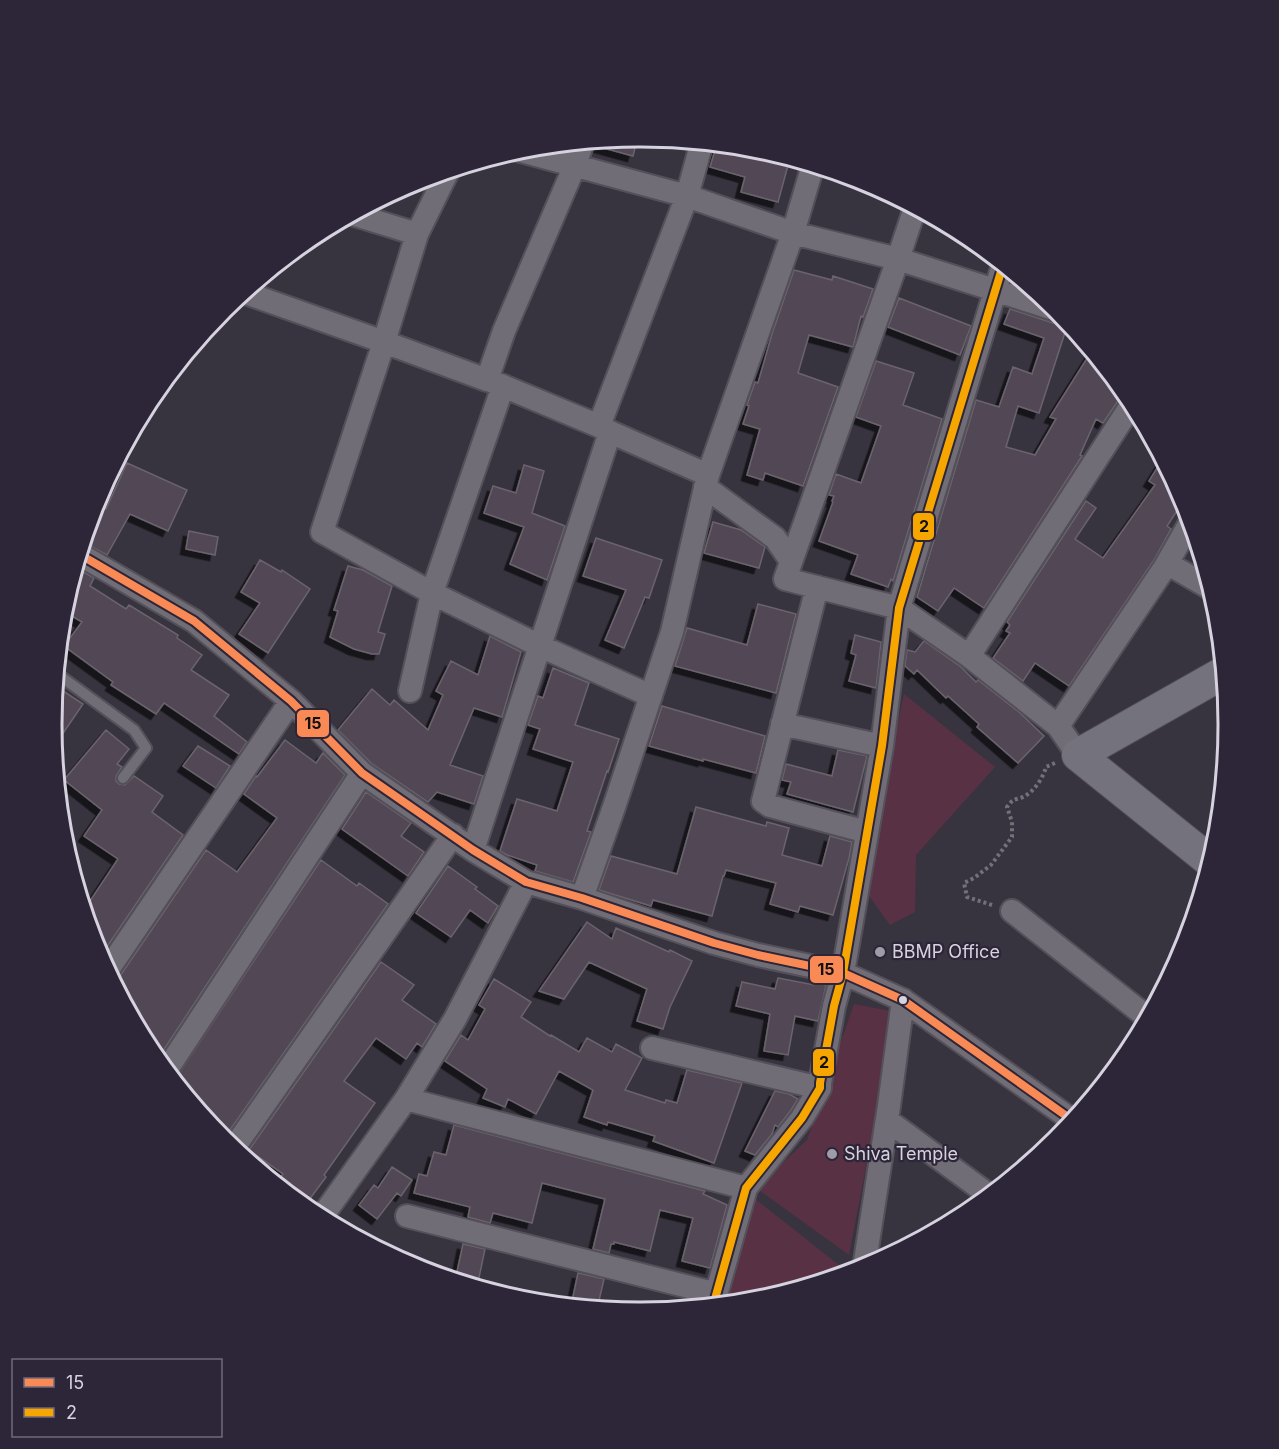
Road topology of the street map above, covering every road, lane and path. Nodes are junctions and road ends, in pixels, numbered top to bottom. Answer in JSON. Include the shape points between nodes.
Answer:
{"nodes":[{"id":1,"x":580,"y":150,"type":"edge"},
{"id":2,"x":700,"y":150,"type":"edge"},
{"id":3,"x":539,"y":156,"type":"edge"},
{"id":4,"x":575,"y":165,"type":"junction"},
{"id":5,"x":811,"y":173,"type":"edge"},
{"id":6,"x":443,"y":181,"type":"edge"},
{"id":7,"x":687,"y":196,"type":"junction"},
{"id":8,"x":912,"y":215,"type":"edge"},
{"id":9,"x":363,"y":217,"type":"edge"},
{"id":10,"x":793,"y":233,"type":"junction"},
{"id":11,"x":417,"y":234,"type":"junction"},
{"id":12,"x":898,"y":259,"type":"junction"},
{"id":13,"x":1000,"y":273,"type":"edge"},
{"id":14,"x":995,"y":290,"type":"junction"},
{"id":15,"x":252,"y":295,"type":"edge"},
{"id":16,"x":1034,"y":303,"type":"edge"},
{"id":17,"x":384,"y":342,"type":"junction"},
{"id":18,"x":495,"y":383,"type":"junction"},
{"id":19,"x":1126,"y":413,"type":"edge"},
{"id":20,"x":605,"y":429,"type":"junction"},
{"id":21,"x":707,"y":481,"type":"junction"},
{"id":22,"x":1185,"y":533,"type":"edge"},
{"id":23,"x":86,"y":558,"type":"edge"},
{"id":24,"x":791,"y":561,"type":"junction"},
{"id":25,"x":1165,"y":567,"type":"junction"},
{"id":26,"x":1200,"y":582,"type":"edge"},
{"id":27,"x":817,"y":587,"type":"junction"},
{"id":28,"x":432,"y":593,"type":"junction"},
{"id":29,"x":899,"y":608,"type":"junction"},
{"id":30,"x":540,"y":646,"type":"junction"},
{"id":31,"x":969,"y":656,"type":"junction"},
{"id":32,"x":1215,"y":677,"type":"edge"},
{"id":33,"x":64,"y":679,"type":"edge"},
{"id":34,"x":410,"y":691,"type":"dead end"},
{"id":35,"x":651,"y":696,"type":"junction"},
{"id":36,"x":291,"y":701,"type":"junction"},
{"id":37,"x":782,"y":724,"type":"junction"},
{"id":38,"x":1059,"y":726,"type":"junction"},
{"id":39,"x":882,"y":746,"type":"junction"},
{"id":40,"x":1078,"y":755,"type":"junction"},
{"id":41,"x":362,"y":773,"type":"junction"},
{"id":42,"x":123,"y":778,"type":"dead end"},
{"id":43,"x":867,"y":832,"type":"junction"},
{"id":44,"x":453,"y":835,"type":"junction"},
{"id":45,"x":472,"y":850,"type":"junction"},
{"id":46,"x":1202,"y":855,"type":"edge"},
{"id":47,"x":526,"y":882,"type":"junction"},
{"id":48,"x":582,"y":898,"type":"junction"},
{"id":49,"x":1012,"y":911,"type":"joint"},
{"id":50,"x":113,"y":963,"type":"edge"},
{"id":51,"x":843,"y":973,"type":"junction"},
{"id":52,"x":903,"y":1000,"type":"junction"},
{"id":53,"x":1141,"y":1012,"type":"edge"},
{"id":54,"x":652,"y":1048,"type":"dead end"},
{"id":55,"x":171,"y":1063,"type":"edge"},
{"id":56,"x":820,"y":1088,"type":"junction"},
{"id":57,"x":406,"y":1099,"type":"junction"},
{"id":58,"x":1065,"y":1115,"type":"edge"},
{"id":59,"x":887,"y":1120,"type":"junction"},
{"id":60,"x":239,"y":1141,"type":"edge"},
{"id":61,"x":746,"y":1188,"type":"junction"},
{"id":62,"x":982,"y":1190,"type":"edge"},
{"id":63,"x":326,"y":1210,"type":"edge"},
{"id":64,"x":407,"y":1216,"type":"dead end"},
{"id":65,"x":867,"y":1256,"type":"edge"},
{"id":66,"x":709,"y":1298,"type":"edge"},
{"id":67,"x":716,"y":1298,"type":"edge"}],
"edges":[{"from":1,"to":4,"type":"street"},
{"from":2,"to":7,"type":"street"},
{"from":3,"to":4,"type":"street"},
{"from":4,"to":7,"type":"street"},
{"from":4,"to":18,"type":"street","via":[[504,331]]},
{"from":5,"to":10,"type":"street"},
{"from":6,"to":11,"type":"street"},
{"from":7,"to":10,"type":"street"},
{"from":7,"to":20,"type":"street"},
{"from":8,"to":12,"type":"street"},
{"from":9,"to":11,"type":"street"},
{"from":10,"to":12,"type":"street"},
{"from":10,"to":21,"type":"street"},
{"from":11,"to":17,"type":"street"},
{"from":12,"to":14,"type":"street"},
{"from":12,"to":24,"type":"street"},
{"from":13,"to":14,"type":"street"},
{"from":14,"to":16,"type":"street"},
{"from":14,"to":29,"type":"street"},
{"from":15,"to":17,"type":"street"},
{"from":17,"to":18,"type":"street"},
{"from":17,"to":28,"type":"street","via":[[322,532]]},
{"from":18,"to":20,"type":"street"},
{"from":18,"to":28,"type":"street"},
{"from":19,"to":31,"type":"street"},
{"from":20,"to":21,"type":"street"},
{"from":20,"to":30,"type":"street"},
{"from":21,"to":24,"type":"street","via":[[775,538]]},
{"from":21,"to":35,"type":"street","via":[[672,632]]},
{"from":22,"to":25,"type":"street"},
{"from":23,"to":36,"type":"street","via":[[194,621]]},
{"from":24,"to":27,"type":"street","via":[[785,579]]},
{"from":25,"to":26,"type":"street","via":[[1170,565]]},
{"from":25,"to":38,"type":"street"},
{"from":27,"to":29,"type":"street"},
{"from":27,"to":37,"type":"street"},
{"from":28,"to":30,"type":"street"},
{"from":28,"to":34,"type":"street"},
{"from":29,"to":31,"type":"street"},
{"from":29,"to":39,"type":"street"},
{"from":30,"to":35,"type":"street"},
{"from":30,"to":45,"type":"street"},
{"from":31,"to":38,"type":"street"},
{"from":32,"to":40,"type":"street"},
{"from":33,"to":42,"type":"lane","via":[[134,730],[146,748]]},
{"from":35,"to":48,"type":"street"},
{"from":36,"to":41,"type":"street"},
{"from":36,"to":50,"type":"street"},
{"from":37,"to":39,"type":"street"},
{"from":37,"to":43,"type":"street","via":[[763,801]]},
{"from":38,"to":40,"type":"street"},
{"from":39,"to":43,"type":"street"},
{"from":40,"to":46,"type":"street"},
{"from":40,"to":49,"type":"path","via":[[1046,766],[1043,778],[1024,797],[1013,799],[1007,807],[1012,837],[991,865],[964,883],[967,897]]},
{"from":41,"to":44,"type":"street"},
{"from":41,"to":55,"type":"street"},
{"from":43,"to":51,"type":"street"},
{"from":44,"to":45,"type":"street"},
{"from":44,"to":60,"type":"street"},
{"from":45,"to":47,"type":"street"},
{"from":47,"to":48,"type":"street"},
{"from":47,"to":57,"type":"street","via":[[455,1019]]},
{"from":48,"to":51,"type":"street","via":[[758,956]]},
{"from":49,"to":53,"type":"street"},
{"from":51,"to":52,"type":"street"},
{"from":51,"to":56,"type":"street"},
{"from":52,"to":58,"type":"street"},
{"from":52,"to":59,"type":"street"},
{"from":54,"to":56,"type":"street"},
{"from":56,"to":61,"type":"street","via":[[802,1118]]},
{"from":57,"to":61,"type":"street"},
{"from":57,"to":63,"type":"street"},
{"from":59,"to":62,"type":"street"},
{"from":59,"to":65,"type":"street"},
{"from":61,"to":67,"type":"street"},
{"from":64,"to":66,"type":"street"}]}
